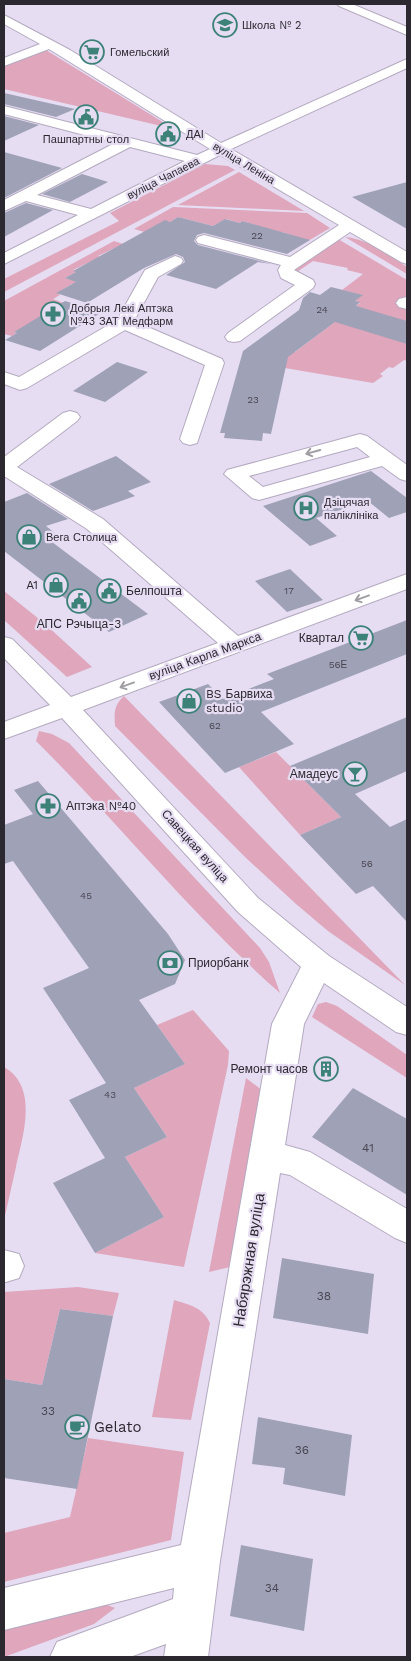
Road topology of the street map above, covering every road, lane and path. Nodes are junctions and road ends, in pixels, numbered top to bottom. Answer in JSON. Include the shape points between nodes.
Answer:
{"nodes":[{"id":1,"x":343,"y":4,"type":"edge"},
{"id":2,"x":4,"y":19,"type":"edge"},
{"id":3,"x":407,"y":31,"type":"edge"},
{"id":4,"x":50,"y":44,"type":"junction"},
{"id":5,"x":4,"y":62,"type":"edge"},
{"id":6,"x":407,"y":63,"type":"edge"},
{"id":7,"x":4,"y":110,"type":"edge"},
{"id":8,"x":128,"y":142,"type":"junction"},
{"id":9,"x":220,"y":149,"type":"junction"},
{"id":10,"x":198,"y":160,"type":"junction"},
{"id":11,"x":25,"y":196,"type":"junction"},
{"id":12,"x":4,"y":206,"type":"edge"},
{"id":13,"x":92,"y":214,"type":"junction"},
{"id":14,"x":350,"y":226,"type":"junction"},
{"id":15,"x":204,"y":240,"type":"dead end"},
{"id":16,"x":4,"y":259,"type":"edge"},
{"id":17,"x":407,"y":259,"type":"edge"},
{"id":18,"x":174,"y":261,"type":"dead end"},
{"id":19,"x":292,"y":263,"type":"junction"},
{"id":20,"x":124,"y":323,"type":"junction"},
{"id":21,"x":234,"y":337,"type":"dead end"},
{"id":22,"x":4,"y":378,"type":"edge"},
{"id":23,"x":70,"y":417,"type":"dead end"},
{"id":24,"x":190,"y":440,"type":"dead end"},
{"id":25,"x":386,"y":459,"type":"junction"},
{"id":26,"x":4,"y":467,"type":"edge"},
{"id":27,"x":407,"y":475,"type":"edge"},
{"id":28,"x":407,"y":581,"type":"edge"},
{"id":29,"x":4,"y":644,"type":"edge"},
{"id":30,"x":234,"y":646,"type":"junction"},
{"id":31,"x":66,"y":708,"type":"junction"},
{"id":32,"x":4,"y":731,"type":"edge"},
{"id":33,"x":318,"y":964,"type":"junction"},
{"id":34,"x":407,"y":1023,"type":"edge"},
{"id":35,"x":267,"y":1155,"type":"junction"},
{"id":36,"x":407,"y":1227,"type":"edge"},
{"id":37,"x":199,"y":1561,"type":"junction"},
{"id":38,"x":4,"y":1609,"type":"edge"},
{"id":39,"x":192,"y":1613,"type":"junction"},
{"id":40,"x":72,"y":1657,"type":"edge"},
{"id":41,"x":186,"y":1657,"type":"edge"}],
"edges":[{"from":1,"to":3,"type":"street"},
{"from":2,"to":4,"type":"street","name":"вуліца Леніна"},
{"from":4,"to":5,"type":"street"},
{"from":4,"to":9,"type":"street","name":"вуліца Леніна"},
{"from":6,"to":9,"type":"street","name":"вуліца Чапаева"},
{"from":7,"to":8,"type":"street"},
{"from":8,"to":10,"type":"street"},
{"from":8,"to":11,"type":"street"},
{"from":9,"to":10,"type":"street","name":"вуліца Чапаева"},
{"from":9,"to":14,"type":"street","name":"вуліца Леніна"},
{"from":10,"to":13,"type":"street","name":"вуліца Чапаева"},
{"from":11,"to":12,"type":"street"},
{"from":11,"to":13,"type":"street"},
{"from":13,"to":16,"type":"street","name":"вуліца Чапаева"},
{"from":14,"to":17,"type":"street","name":"вуліца Леніна"},
{"from":14,"to":19,"type":"street"},
{"from":15,"to":19,"type":"street"},
{"from":18,"to":20,"type":"street","via":[[151,274]]},
{"from":19,"to":21,"type":"street","via":[[286,270],[287,274],[307,284]]},
{"from":20,"to":22,"type":"street","via":[[20,384]]},
{"from":20,"to":24,"type":"street","via":[[215,363]]},
{"from":23,"to":26,"type":"street"},
{"from":25,"to":25,"type":"street","one_way":true,"via":[[360,440],[234,474],[259,494]]},
{"from":25,"to":27,"type":"street"},
{"from":26,"to":30,"type":"street","via":[[95,524]]},
{"from":28,"to":30,"type":"street","name":"вуліца Карла Маркса","one_way":true},
{"from":29,"to":31,"type":"street","name":"Савецкая вуліца"},
{"from":30,"to":31,"type":"street","name":"вуліца Карла Маркса","one_way":true},
{"from":31,"to":32,"type":"street","name":"вуліца Карла Маркса"},
{"from":31,"to":33,"type":"street","name":"Савецкая вуліца","via":[[248,905]]},
{"from":33,"to":34,"type":"street","name":"Савецкая вуліца"},
{"from":33,"to":35,"type":"street","name":"Набярэжная вуліца","via":[[288,1024]]},
{"from":35,"to":36,"type":"street","via":[[298,1162]]},
{"from":35,"to":37,"type":"street","name":"Набярэжная вуліца"},
{"from":37,"to":38,"type":"street"},
{"from":37,"to":39,"type":"street","name":"Набярэжная вуліца"},
{"from":39,"to":40,"type":"street"},
{"from":39,"to":41,"type":"street","name":"Набярэжная вуліца"}]}
